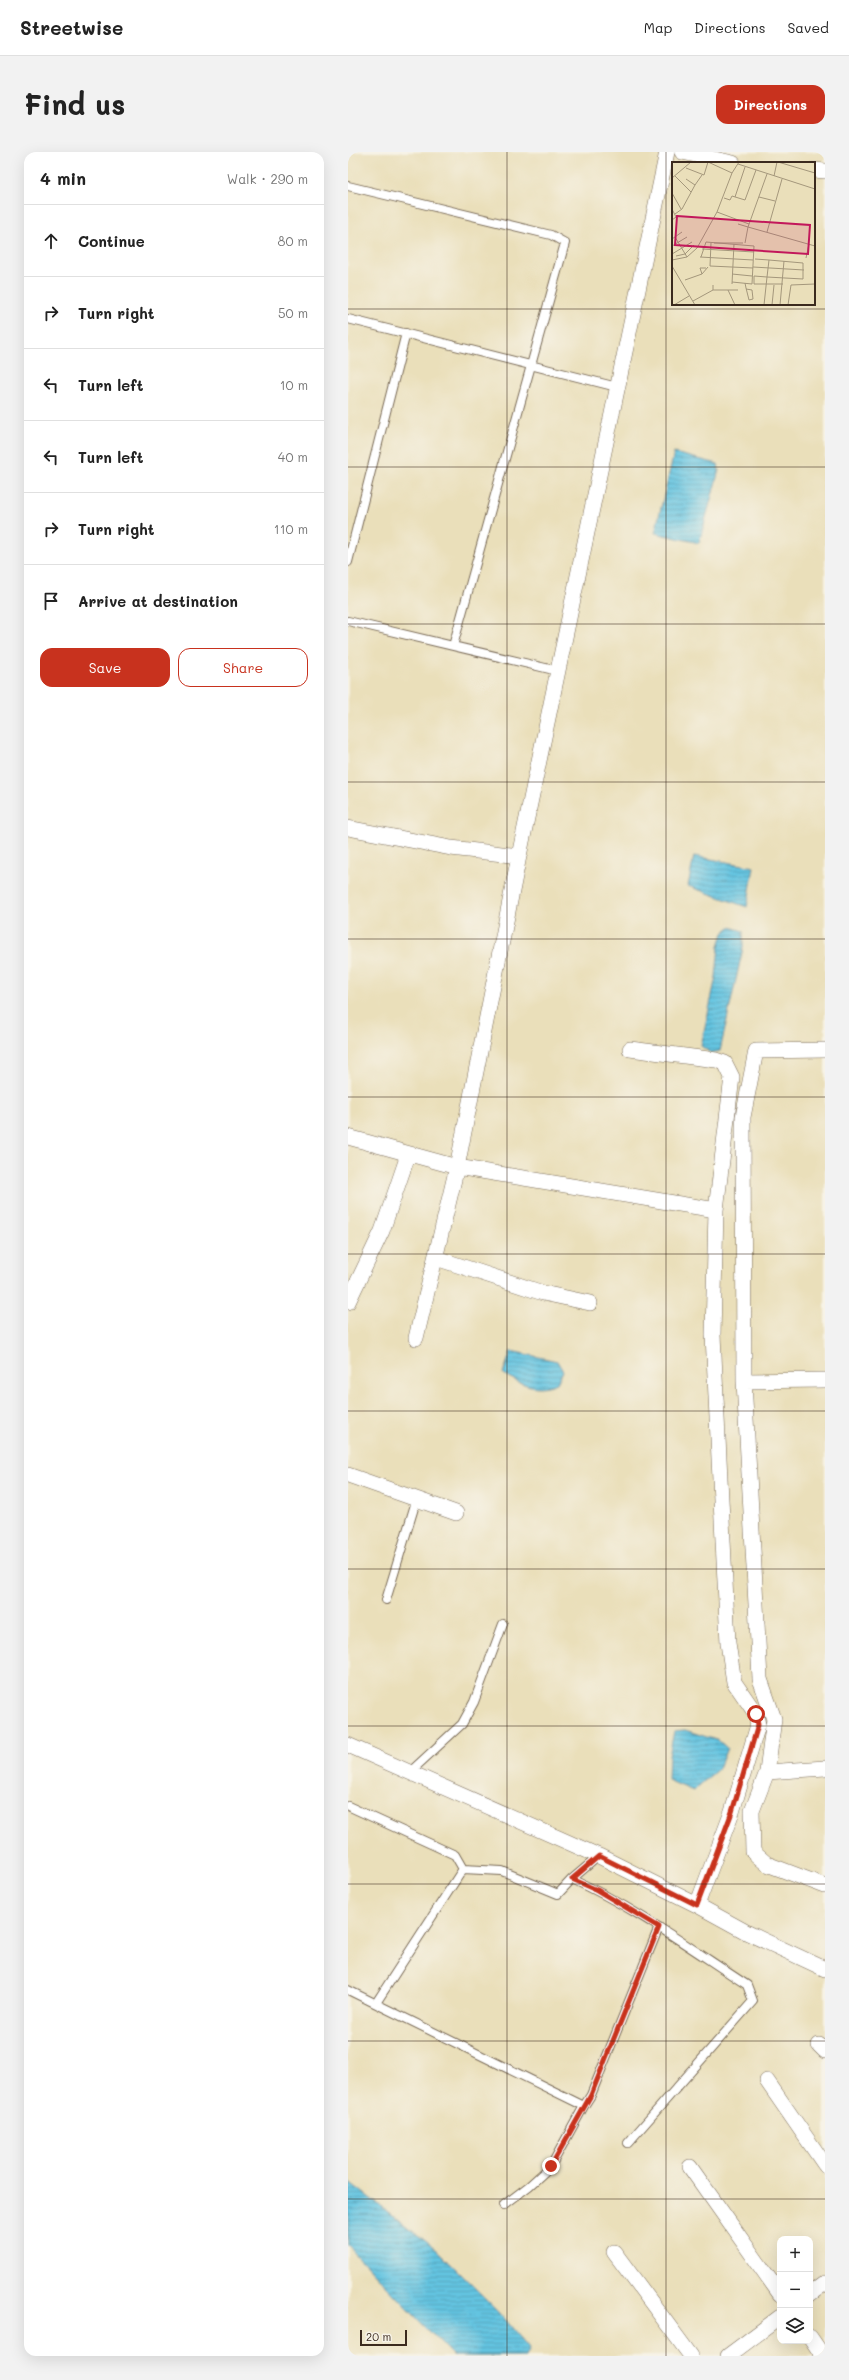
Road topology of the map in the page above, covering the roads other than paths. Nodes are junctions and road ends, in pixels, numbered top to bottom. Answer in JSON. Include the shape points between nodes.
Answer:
{"nodes":[{"id":1,"x":667,"y":152,"type":"edge"},
{"id":2,"x":682,"y":152,"type":"edge"},
{"id":3,"x":729,"y":162,"type":"edge"},
{"id":4,"x":815,"y":170,"type":"edge"},
{"id":5,"x":825,"y":171,"type":"edge"},
{"id":6,"x":348,"y":186,"type":"edge"},
{"id":7,"x":348,"y":320,"type":"edge"},
{"id":8,"x":406,"y":333,"type":"junction"},
{"id":9,"x":532,"y":364,"type":"junction"},
{"id":10,"x":617,"y":387,"type":"junction"},
{"id":11,"x":348,"y":562,"type":"edge"},
{"id":12,"x":348,"y":621,"type":"edge"},
{"id":13,"x":453,"y":646,"type":"junction"},
{"id":14,"x":558,"y":672,"type":"junction"},
{"id":15,"x":348,"y":828,"type":"edge"},
{"id":16,"x":519,"y":856,"type":"junction"},
{"id":17,"x":630,"y":1049,"type":"dead end"},
{"id":18,"x":825,"y":1050,"type":"edge"},
{"id":19,"x":348,"y":1137,"type":"edge"},
{"id":20,"x":405,"y":1154,"type":"junction"},
{"id":21,"x":457,"y":1167,"type":"junction"},
{"id":22,"x":716,"y":1210,"type":"junction"},
{"id":23,"x":436,"y":1258,"type":"junction"},
{"id":24,"x":348,"y":1302,"type":"edge"},
{"id":25,"x":590,"y":1303,"type":"dead end"},
{"id":26,"x":416,"y":1338,"type":"dead end"},
{"id":27,"x":825,"y":1380,"type":"edge"},
{"id":28,"x":744,"y":1381,"type":"junction"},
{"id":29,"x":348,"y":1475,"type":"edge"},
{"id":30,"x":417,"y":1498,"type":"junction"},
{"id":31,"x":456,"y":1513,"type":"dead end"},
{"id":32,"x":386,"y":1600,"type":"dead end"},
{"id":33,"x":503,"y":1624,"type":"dead end"},
{"id":34,"x":348,"y":1744,"type":"edge"},
{"id":35,"x":825,"y":1768,"type":"edge"},
{"id":36,"x":410,"y":1772,"type":"junction"},
{"id":37,"x":767,"y":1772,"type":"junction"},
{"id":38,"x":348,"y":1806,"type":"edge"},
{"id":39,"x":599,"y":1856,"type":"junction"},
{"id":40,"x":463,"y":1869,"type":"junction"},
{"id":41,"x":572,"y":1879,"type":"junction"},
{"id":42,"x":825,"y":1886,"type":"edge"},
{"id":43,"x":697,"y":1905,"type":"junction"},
{"id":44,"x":659,"y":1927,"type":"junction"},
{"id":45,"x":825,"y":1969,"type":"edge"},
{"id":46,"x":348,"y":1990,"type":"edge"},
{"id":47,"x":376,"y":2003,"type":"junction"},
{"id":48,"x":767,"y":2081,"type":"dead end"},
{"id":49,"x":584,"y":2106,"type":"junction"},
{"id":50,"x":628,"y":2143,"type":"dead end"},
{"id":51,"x":825,"y":2165,"type":"edge"},
{"id":52,"x":690,"y":2167,"type":"dead end"},
{"id":53,"x":504,"y":2205,"type":"dead end"},
{"id":54,"x":614,"y":2252,"type":"dead end"},
{"id":55,"x":825,"y":2283,"type":"edge"},
{"id":56,"x":777,"y":2290,"type":"edge"},
{"id":57,"x":813,"y":2292,"type":"edge"},
{"id":58,"x":777,"y":2319,"type":"edge"},
{"id":59,"x":813,"y":2341,"type":"edge"},
{"id":60,"x":691,"y":2356,"type":"edge"},
{"id":61,"x":728,"y":2356,"type":"edge"},
{"id":62,"x":823,"y":2356,"type":"edge"}],
"edges":[{"from":1,"to":10,"type":"street"},
{"from":2,"to":3,"type":"street"},
{"from":4,"to":5,"type":"street"},
{"from":6,"to":9,"type":"lane","via":[[551,235],[562,240],[565,248]]},
{"from":7,"to":8,"type":"lane"},
{"from":8,"to":9,"type":"lane"},
{"from":8,"to":11,"type":"lane"},
{"from":9,"to":10,"type":"lane"},
{"from":9,"to":13,"type":"lane","via":[[462,622]]},
{"from":10,"to":14,"type":"street"},
{"from":12,"to":13,"type":"lane"},
{"from":13,"to":14,"type":"lane"},
{"from":14,"to":16,"type":"street"},
{"from":15,"to":16,"type":"street","via":[[451,848]]},
{"from":16,"to":21,"type":"street"},
{"from":17,"to":22,"type":"street","via":[[716,1060],[725,1063],[730,1069],[732,1077]]},
{"from":18,"to":28,"type":"street","via":[[756,1051],[743,1117]]},
{"from":19,"to":20,"type":"street"},
{"from":20,"to":21,"type":"street"},
{"from":20,"to":24,"type":"street","via":[[406,1161],[382,1231]]},
{"from":21,"to":22,"type":"street"},
{"from":21,"to":23,"type":"street"},
{"from":22,"to":43,"type":"street","via":[[713,1335],[728,1643],[734,1682],[742,1698],[756,1714],[758,1725],[732,1812]]},
{"from":23,"to":25,"type":"street","via":[[542,1293]]},
{"from":23,"to":26,"type":"street"},
{"from":27,"to":28,"type":"street"},
{"from":28,"to":37,"type":"street","via":[[760,1679],[774,1718]]},
{"from":29,"to":30,"type":"street"},
{"from":30,"to":31,"type":"street"},
{"from":30,"to":32,"type":"lane"},
{"from":33,"to":36,"type":"lane","via":[[474,1702],[462,1724]]},
{"from":34,"to":36,"type":"street"},
{"from":35,"to":37,"type":"street"},
{"from":36,"to":39,"type":"street"},
{"from":37,"to":42,"type":"street","via":[[752,1811],[753,1852],[767,1864]]},
{"from":38,"to":40,"type":"lane","via":[[455,1855]]},
{"from":39,"to":41,"type":"lane"},
{"from":39,"to":43,"type":"street"},
{"from":40,"to":41,"type":"lane","via":[[502,1871],[558,1894]]},
{"from":40,"to":47,"type":"lane"},
{"from":41,"to":44,"type":"lane","via":[[597,1890]]},
{"from":43,"to":45,"type":"street","via":[[748,1933]]},
{"from":44,"to":49,"type":"lane","via":[[591,2095]]},
{"from":44,"to":50,"type":"lane","via":[[747,1985],[753,2001]]},
{"from":46,"to":47,"type":"lane"},
{"from":47,"to":49,"type":"lane"},
{"from":48,"to":51,"type":"street"},
{"from":49,"to":53,"type":"lane","via":[[551,2166]]},
{"from":52,"to":56,"type":"street"},
{"from":54,"to":60,"type":"street"},
{"from":55,"to":57,"type":"street"},
{"from":58,"to":61,"type":"street"},
{"from":59,"to":62,"type":"street"}]}
